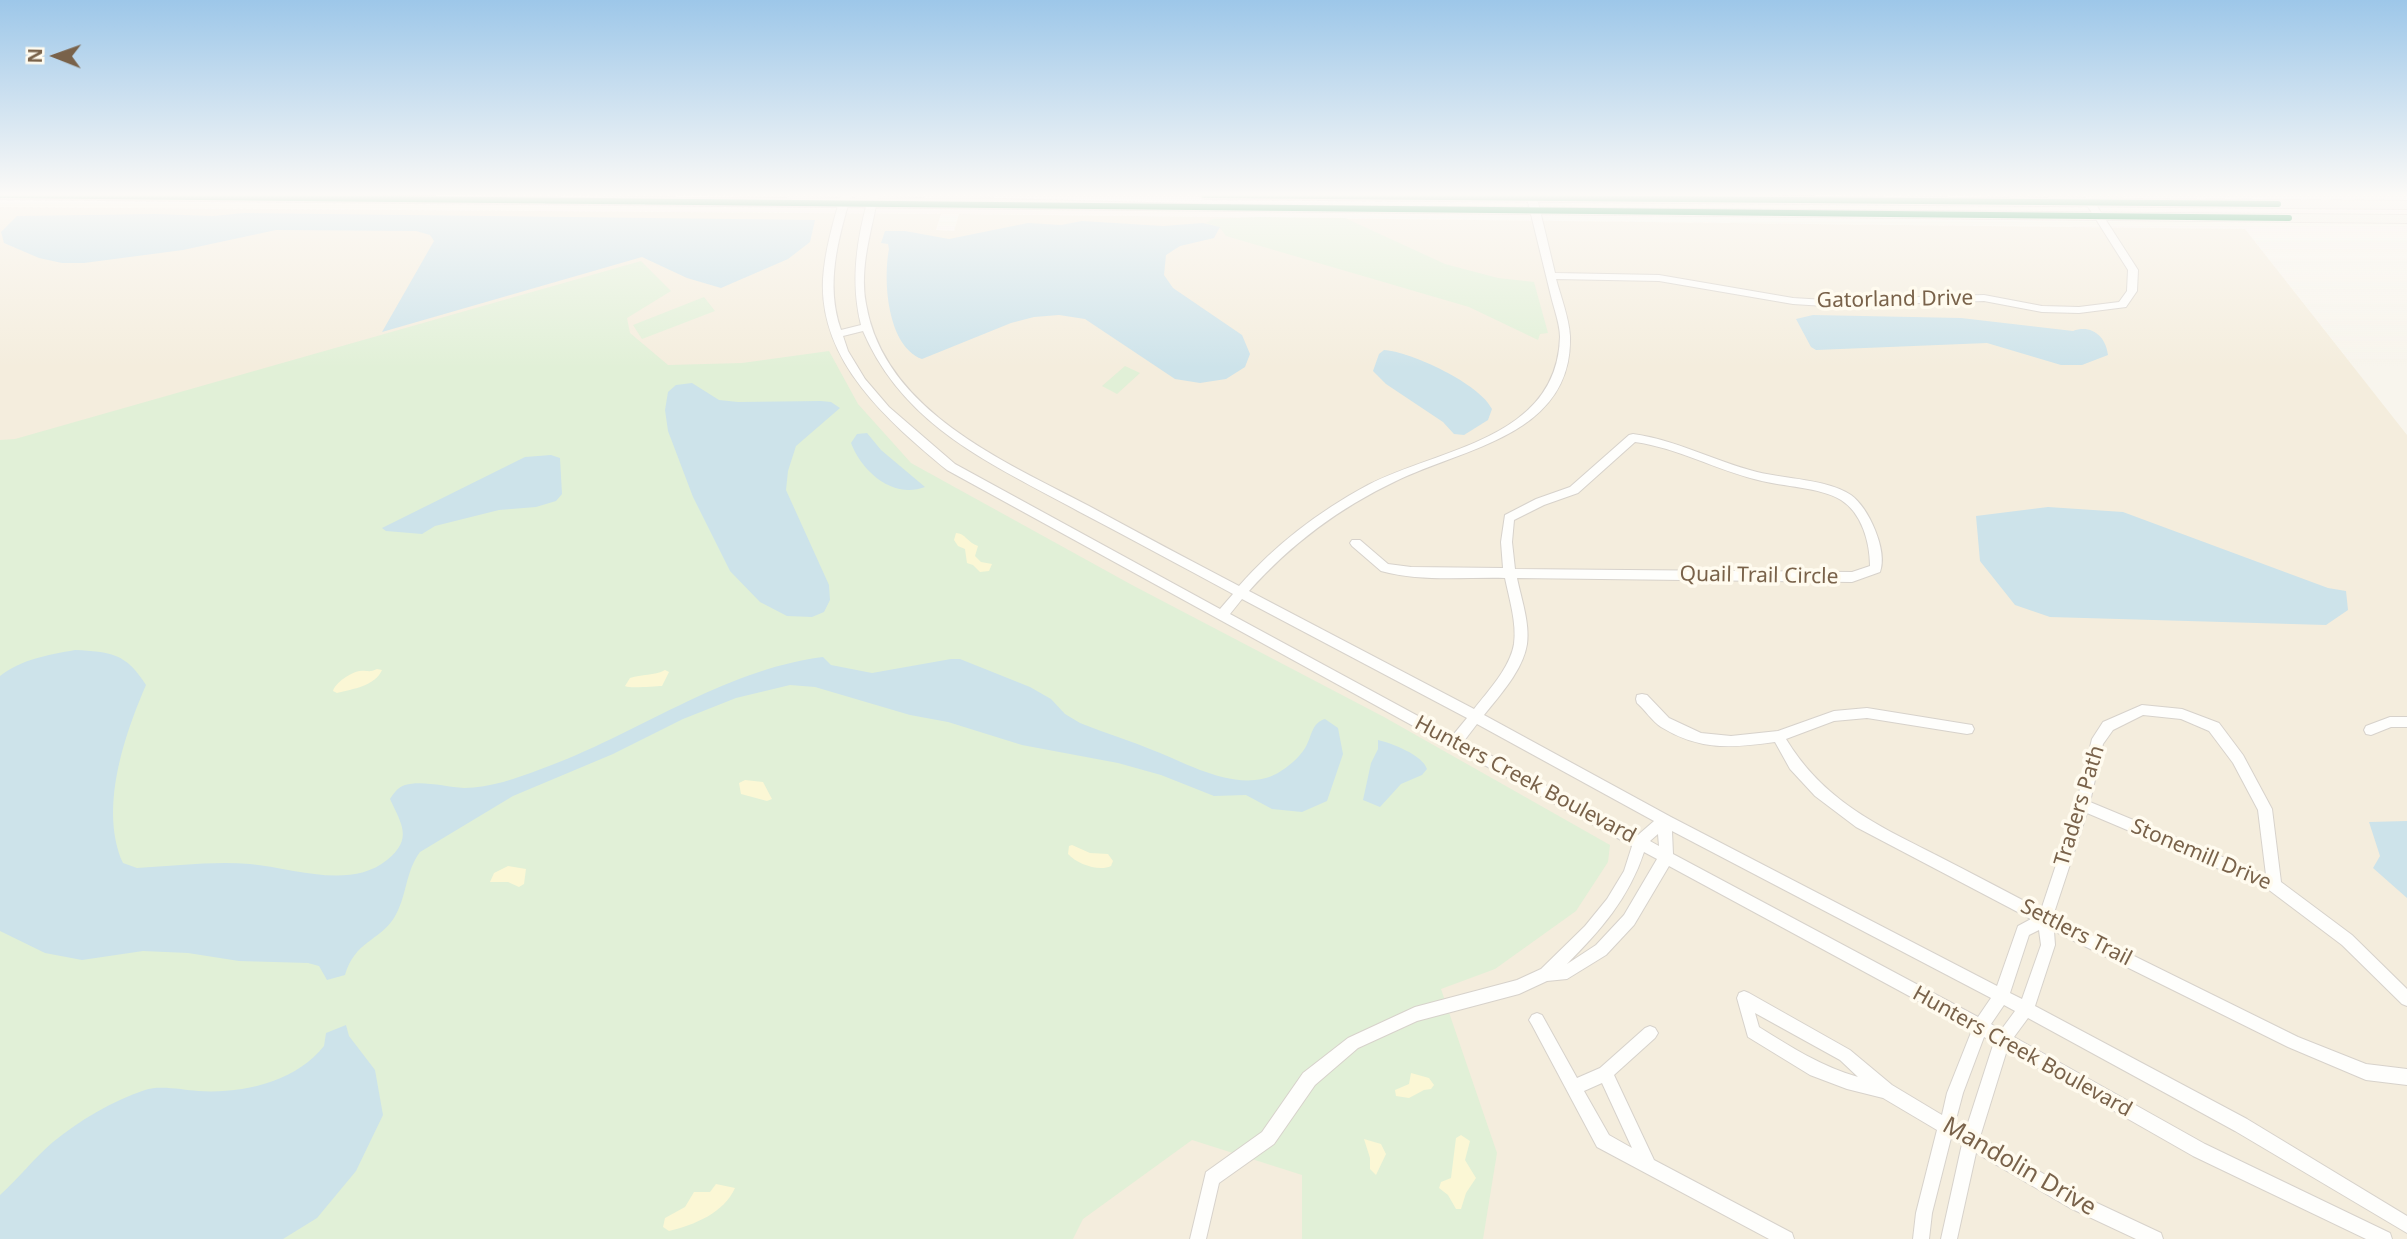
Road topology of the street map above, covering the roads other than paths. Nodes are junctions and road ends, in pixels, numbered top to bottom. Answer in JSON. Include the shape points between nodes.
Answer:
{"nodes":[{"id":1,"x":831,"y":253,"type":"edge"},
{"id":2,"x":858,"y":253,"type":"edge"},
{"id":3,"x":1546,"y":253,"type":"edge"},
{"id":4,"x":2123,"y":253,"type":"edge"},
{"id":5,"x":1551,"y":276,"type":"junction"},
{"id":6,"x":867,"y":327,"type":"junction"},
{"id":7,"x":836,"y":334,"type":"junction"},
{"id":8,"x":1356,"y":543,"type":"dead end"},
{"id":9,"x":1511,"y":573,"type":"junction"},
{"id":10,"x":1240,"y":593,"type":"junction"},
{"id":11,"x":1221,"y":615,"type":"junction"},
{"id":12,"x":1642,"y":699,"type":"dead end"},
{"id":13,"x":1475,"y":715,"type":"junction"},
{"id":14,"x":2407,"y":722,"type":"edge"},
{"id":15,"x":1967,"y":729,"type":"dead end"},
{"id":16,"x":2371,"y":730,"type":"dead end"},
{"id":17,"x":1778,"y":736,"type":"junction"},
{"id":18,"x":1455,"y":743,"type":"junction"},
{"id":19,"x":2083,"y":805,"type":"junction"},
{"id":20,"x":1665,"y":820,"type":"junction"},
{"id":21,"x":1641,"y":841,"type":"junction"},
{"id":22,"x":1666,"y":857,"type":"junction"},
{"id":23,"x":2274,"y":885,"type":"junction"},
{"id":24,"x":2045,"y":919,"type":"junction"},
{"id":25,"x":1546,"y":974,"type":"junction"},
{"id":26,"x":2002,"y":995,"type":"junction"},
{"id":27,"x":2407,"y":999,"type":"edge"},
{"id":28,"x":2026,"y":1009,"type":"junction"},
{"id":29,"x":1537,"y":1020,"type":"dead end"},
{"id":30,"x":1980,"y":1028,"type":"junction"},
{"id":31,"x":1650,"y":1034,"type":"dead end"},
{"id":32,"x":2003,"y":1039,"type":"junction"},
{"id":33,"x":1605,"y":1073,"type":"junction"},
{"id":34,"x":2407,"y":1077,"type":"edge"},
{"id":35,"x":1576,"y":1087,"type":"junction"},
{"id":36,"x":1886,"y":1091,"type":"junction"},
{"id":37,"x":1946,"y":1125,"type":"junction"},
{"id":38,"x":1971,"y":1139,"type":"junction"},
{"id":39,"x":1648,"y":1165,"type":"junction"},
{"id":40,"x":2407,"y":1225,"type":"edge"},
{"id":41,"x":1198,"y":1239,"type":"edge"},
{"id":42,"x":1786,"y":1239,"type":"edge"},
{"id":43,"x":1921,"y":1239,"type":"edge"},
{"id":44,"x":1949,"y":1239,"type":"edge"},
{"id":45,"x":2155,"y":1239,"type":"edge"},
{"id":46,"x":2384,"y":1239,"type":"edge"}],
"edges":[{"from":1,"to":7,"type":"street","name":"Hunters Creek Boulevard","via":[[826,291]]},
{"from":2,"to":6,"type":"street","name":"Hunters Creek Boulevard","via":[[857,286]]},
{"from":3,"to":5,"type":"street"},
{"from":4,"to":5,"type":"street","name":"Gatorland Drive","via":[[2133,270],[2132,290],[2122,305],[2079,310],[1984,299],[1793,301],[1659,278]]},
{"from":5,"to":10,"type":"street","via":[[1565,335],[1565,358],[1543,404],[1480,446],[1405,473],[1331,511],[1293,538]]},
{"from":6,"to":7,"type":"street"},
{"from":6,"to":10,"type":"street","name":"Hunters Creek Boulevard","via":[[888,369],[916,403],[972,447]]},
{"from":7,"to":11,"type":"street","name":"Hunters Creek Boulevard","via":[[875,401],[951,467]]},
{"from":8,"to":9,"type":"street","via":[[1385,568]]},
{"from":9,"to":9,"type":"street","name":"Quail Trail Circle","via":[[1505,536],[1509,518],[1574,490],[1633,438],[1657,440],[1753,476],[1844,497],[1860,511],[1876,555],[1876,569],[1852,577]]},
{"from":9,"to":13,"type":"street","name":"Quail Trail Circle","via":[[1521,646],[1509,671]]},
{"from":10,"to":11,"type":"street"},
{"from":10,"to":13,"type":"street","name":"Hunters Creek Boulevard"},
{"from":11,"to":18,"type":"street","name":"Hunters Creek Boulevard"},
{"from":12,"to":17,"type":"street","via":[[1664,722],[1700,738],[1731,742]]},
{"from":13,"to":18,"type":"street","name":"Quail Trail Circle"},
{"from":13,"to":20,"type":"street","name":"Hunters Creek Boulevard"},
{"from":14,"to":16,"type":"street","via":[[2390,722]]},
{"from":15,"to":17,"type":"street","via":[[1867,713],[1834,716]]},
{"from":17,"to":24,"type":"street","name":"Settlers Trail","via":[[1820,792],[1861,823]]},
{"from":18,"to":21,"type":"street","name":"Hunters Creek Boulevard"},
{"from":19,"to":23,"type":"street","name":"Stonemill Drive"},
{"from":19,"to":23,"type":"street","name":"Traders Path","via":[[2097,743],[2108,726],[2142,710],[2182,714],[2214,727],[2265,809]]},
{"from":19,"to":24,"type":"street","name":"Traders Path"},
{"from":20,"to":21,"type":"street"},
{"from":20,"to":22,"type":"street"},
{"from":20,"to":26,"type":"street","name":"Hunters Creek Boulevard"},
{"from":21,"to":22,"type":"street","name":"Hunters Creek Boulevard"},
{"from":21,"to":25,"type":"street","via":[[1612,904]]},
{"from":22,"to":25,"type":"street","via":[[1629,920],[1601,950],[1567,972]]},
{"from":22,"to":30,"type":"street","name":"Hunters Creek Boulevard"},
{"from":23,"to":27,"type":"street","name":"Stonemill Drive","via":[[2347,940]]},
{"from":24,"to":26,"type":"street","via":[[2023,931]]},
{"from":24,"to":28,"type":"street","name":"Traders Path","via":[[2048,945]]},
{"from":24,"to":34,"type":"street","name":"Settlers Trail","via":[[2293,1042],[2367,1072]]},
{"from":25,"to":41,"type":"street","via":[[1518,987],[1415,1014],[1353,1043],[1309,1079],[1268,1138],[1212,1178]]},
{"from":26,"to":28,"type":"street","name":"Hunters Creek Boulevard"},
{"from":26,"to":30,"type":"street"},
{"from":28,"to":32,"type":"street","name":"Traders Path"},
{"from":28,"to":40,"type":"street","name":"Hunters Creek Boulevard","via":[[2243,1126]]},
{"from":29,"to":35,"type":"street"},
{"from":30,"to":32,"type":"street","name":"Hunters Creek Boulevard"},
{"from":30,"to":37,"type":"street"},
{"from":31,"to":33,"type":"street"},
{"from":32,"to":38,"type":"street"},
{"from":32,"to":46,"type":"street","name":"Hunters Creek Boulevard","via":[[2199,1150]]},
{"from":33,"to":35,"type":"street"},
{"from":33,"to":39,"type":"street"},
{"from":35,"to":39,"type":"street","via":[[1603,1141]]},
{"from":36,"to":36,"type":"street","name":"Mandolin Drive","via":[[1845,1055],[1744,999],[1753,1032],[1811,1070],[1846,1084]]},
{"from":36,"to":37,"type":"street","name":"Mandolin Drive"},
{"from":37,"to":38,"type":"street","name":"Mandolin Drive"},
{"from":37,"to":43,"type":"street"},
{"from":38,"to":44,"type":"street"},
{"from":38,"to":45,"type":"street","name":"Mandolin Drive","via":[[2076,1202]]},
{"from":39,"to":42,"type":"street"}]}
